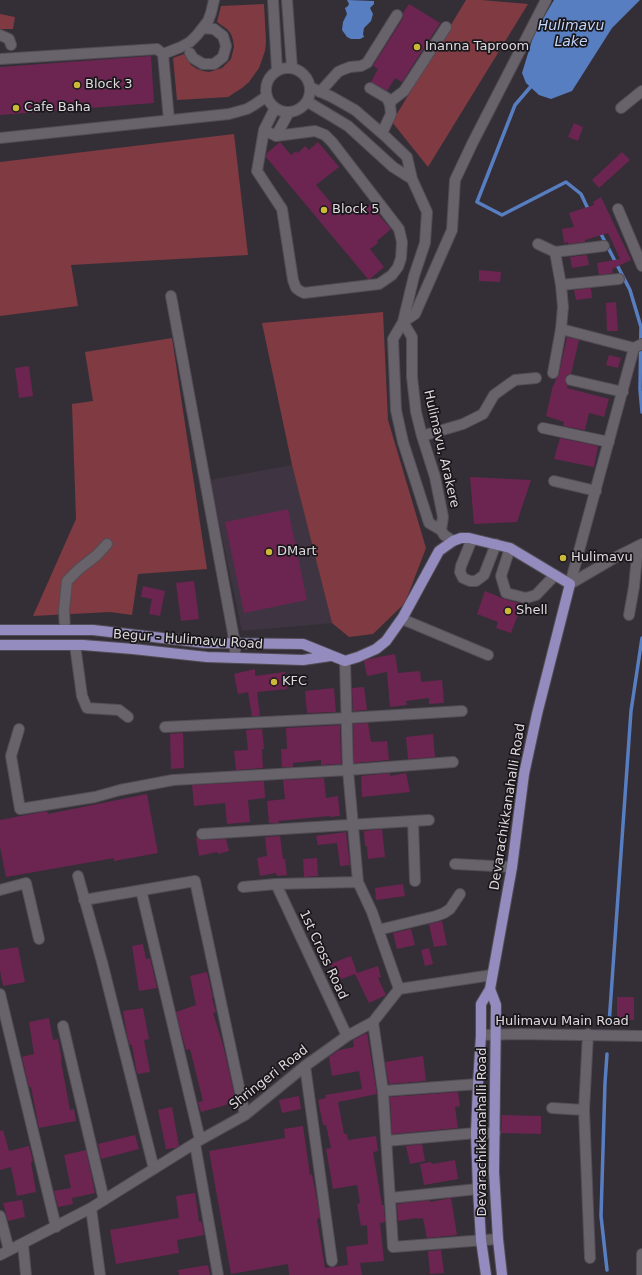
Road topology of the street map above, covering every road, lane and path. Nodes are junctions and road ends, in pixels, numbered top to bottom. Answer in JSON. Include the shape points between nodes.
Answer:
{"nodes":[{"id":1,"x":214,"y":0,"type":"edge"},
{"id":2,"x":272,"y":0,"type":"edge"},
{"id":3,"x":287,"y":0,"type":"edge"},
{"id":4,"x":546,"y":0,"type":"edge"},
{"id":5,"x":397,"y":15,"type":"dead end"},
{"id":6,"x":446,"y":27,"type":"dead end"},
{"id":7,"x":203,"y":28,"type":"junction"},
{"id":8,"x":0,"y":35,"type":"edge"},
{"id":9,"x":12,"y":45,"type":"dead end"},
{"id":10,"x":190,"y":53,"type":"dead end"},
{"id":11,"x":163,"y":54,"type":"junction"},
{"id":12,"x":0,"y":59,"type":"edge"},
{"id":13,"x":292,"y":68,"type":"junction"},
{"id":14,"x":277,"y":70,"type":"junction"},
{"id":15,"x":370,"y":88,"type":"dead end"},
{"id":16,"x":316,"y":90,"type":"junction"},
{"id":17,"x":642,"y":91,"type":"edge"},
{"id":18,"x":267,"y":96,"type":"junction"},
{"id":19,"x":308,"y":102,"type":"junction"},
{"id":20,"x":390,"y":105,"type":"junction"},
{"id":21,"x":275,"y":108,"type":"junction"},
{"id":22,"x":621,"y":108,"type":"dead end"},
{"id":23,"x":289,"y":112,"type":"junction"},
{"id":24,"x":169,"y":120,"type":"junction"},
{"id":25,"x":264,"y":130,"type":"junction"},
{"id":26,"x":382,"y":133,"type":"junction"},
{"id":27,"x":276,"y":136,"type":"junction"},
{"id":28,"x":0,"y":138,"type":"edge"},
{"id":29,"x":412,"y":179,"type":"junction"},
{"id":30,"x":618,"y":209,"type":"dead end"},
{"id":31,"x":538,"y":244,"type":"dead end"},
{"id":32,"x":604,"y":246,"type":"dead end"},
{"id":33,"x":555,"y":252,"type":"junction"},
{"id":34,"x":642,"y":266,"type":"edge"},
{"id":35,"x":619,"y":279,"type":"dead end"},
{"id":36,"x":561,"y":285,"type":"junction"},
{"id":37,"x":170,"y":296,"type":"dead end"},
{"id":38,"x":403,"y":322,"type":"junction"},
{"id":39,"x":561,"y":329,"type":"junction"},
{"id":40,"x":637,"y":346,"type":"edge"},
{"id":41,"x":553,"y":373,"type":"dead end"},
{"id":42,"x":536,"y":378,"type":"dead end"},
{"id":43,"x":571,"y":380,"type":"dead end"},
{"id":44,"x":622,"y":392,"type":"junction"},
{"id":45,"x":543,"y":428,"type":"dead end"},
{"id":46,"x":422,"y":436,"type":"junction"},
{"id":47,"x":609,"y":442,"type":"junction"},
{"id":48,"x":554,"y":481,"type":"dead end"},
{"id":49,"x":596,"y":491,"type":"junction"},
{"id":50,"x":441,"y":530,"type":"junction"},
{"id":51,"x":472,"y":539,"type":"junction"},
{"id":52,"x":453,"y":541,"type":"junction"},
{"id":53,"x":108,"y":544,"type":"dead end"},
{"id":54,"x":496,"y":544,"type":"junction"},
{"id":55,"x":640,"y":545,"type":"edge"},
{"id":56,"x":510,"y":548,"type":"junction"},
{"id":57,"x":555,"y":575,"type":"junction"},
{"id":58,"x":570,"y":584,"type":"junction"},
{"id":59,"x":629,"y":615,"type":"dead end"},
{"id":60,"x":402,"y":619,"type":"junction"},
{"id":61,"x":0,"y":630,"type":"edge"},
{"id":62,"x":65,"y":630,"type":"junction"},
{"id":63,"x":234,"y":644,"type":"junction"},
{"id":64,"x":0,"y":645,"type":"edge"},
{"id":65,"x":75,"y":645,"type":"junction"},
{"id":66,"x":488,"y":655,"type":"dead end"},
{"id":67,"x":330,"y":656,"type":"junction"},
{"id":68,"x":235,"y":658,"type":"junction"},
{"id":69,"x":345,"y":661,"type":"junction"},
{"id":70,"x":462,"y":711,"type":"dead end"},
{"id":71,"x":128,"y":717,"type":"dead end"},
{"id":72,"x":347,"y":718,"type":"junction"},
{"id":73,"x":165,"y":727,"type":"dead end"},
{"id":74,"x":19,"y":729,"type":"dead end"},
{"id":75,"x":453,"y":762,"type":"dead end"},
{"id":76,"x":348,"y":770,"type":"junction"},
{"id":77,"x":429,"y":820,"type":"dead end"},
{"id":78,"x":412,"y":821,"type":"junction"},
{"id":79,"x":353,"y":825,"type":"junction"},
{"id":80,"x":202,"y":834,"type":"dead end"},
{"id":81,"x":455,"y":864,"type":"dead end"},
{"id":82,"x":512,"y":867,"type":"junction"},
{"id":83,"x":78,"y":876,"type":"dead end"},
{"id":84,"x":414,"y":881,"type":"dead end"},
{"id":85,"x":358,"y":882,"type":"junction"},
{"id":86,"x":276,"y":884,"type":"junction"},
{"id":87,"x":243,"y":887,"type":"dead end"},
{"id":88,"x":0,"y":890,"type":"edge"},
{"id":89,"x":141,"y":890,"type":"junction"},
{"id":90,"x":460,"y":894,"type":"dead end"},
{"id":91,"x":84,"y":900,"type":"junction"},
{"id":92,"x":378,"y":930,"type":"junction"},
{"id":93,"x":40,"y":939,"type":"dead end"},
{"id":94,"x":492,"y":975,"type":"junction"},
{"id":95,"x":399,"y":989,"type":"junction"},
{"id":96,"x":490,"y":989,"type":"junction"},
{"id":97,"x":0,"y":994,"type":"edge"},
{"id":98,"x":373,"y":1022,"type":"junction"},
{"id":99,"x":63,"y":1026,"type":"dead end"},
{"id":100,"x":588,"y":1034,"type":"junction"},
{"id":101,"x":481,"y":1035,"type":"junction"},
{"id":102,"x":496,"y":1035,"type":"junction"},
{"id":103,"x":347,"y":1036,"type":"junction"},
{"id":104,"x":642,"y":1036,"type":"edge"},
{"id":105,"x":304,"y":1066,"type":"junction"},
{"id":106,"x":478,"y":1084,"type":"junction"},
{"id":107,"x":383,"y":1091,"type":"junction"},
{"id":108,"x":552,"y":1108,"type":"dead end"},
{"id":109,"x":584,"y":1110,"type":"junction"},
{"id":110,"x":245,"y":1115,"type":"junction"},
{"id":111,"x":476,"y":1133,"type":"junction"},
{"id":112,"x":495,"y":1133,"type":"junction"},
{"id":113,"x":386,"y":1141,"type":"junction"},
{"id":114,"x":198,"y":1142,"type":"junction"},
{"id":115,"x":154,"y":1169,"type":"junction"},
{"id":116,"x":478,"y":1189,"type":"junction"},
{"id":117,"x":390,"y":1198,"type":"junction"},
{"id":118,"x":104,"y":1200,"type":"junction"},
{"id":119,"x":91,"y":1208,"type":"junction"},
{"id":120,"x":0,"y":1216,"type":"edge"},
{"id":121,"x":56,"y":1227,"type":"junction"},
{"id":122,"x":498,"y":1239,"type":"junction"},
{"id":123,"x":481,"y":1240,"type":"junction"},
{"id":124,"x":23,"y":1244,"type":"junction"},
{"id":125,"x":5,"y":1253,"type":"edge"},
{"id":126,"x":642,"y":1254,"type":"edge"},
{"id":127,"x":590,"y":1258,"type":"dead end"},
{"id":128,"x":332,"y":1261,"type":"dead end"},
{"id":129,"x":642,"y":1274,"type":"edge"},
{"id":130,"x":26,"y":1275,"type":"edge"},
{"id":131,"x":100,"y":1275,"type":"edge"},
{"id":132,"x":218,"y":1275,"type":"edge"},
{"id":133,"x":486,"y":1275,"type":"edge"},
{"id":134,"x":502,"y":1275,"type":"edge"},
{"id":135,"x":638,"y":1275,"type":"edge"}],
"edges":[{"from":1,"to":7,"type":"street"},
{"from":2,"to":14,"type":"street"},
{"from":3,"to":13,"type":"street"},
{"from":4,"to":38,"type":"street","via":[[455,180],[452,230],[415,314]]},
{"from":5,"to":16,"type":"street","via":[[367,63],[338,72]]},
{"from":6,"to":20,"type":"street","via":[[404,91]]},
{"from":7,"to":10,"type":"street","via":[[214,29],[223,36],[226,52],[214,64],[203,64]]},
{"from":7,"to":11,"type":"street","via":[[190,42]]},
{"from":8,"to":9,"type":"street","via":[[9,39]]},
{"from":11,"to":12,"type":"street","via":[[157,49]]},
{"from":11,"to":24,"type":"street"},
{"from":13,"to":14,"type":"street"},
{"from":13,"to":16,"type":"street","via":[[305,74]]},
{"from":14,"to":18,"type":"street","via":[[268,81]]},
{"from":15,"to":20,"type":"street","via":[[386,98]]},
{"from":16,"to":19,"type":"street"},
{"from":16,"to":26,"type":"street","via":[[355,110]]},
{"from":17,"to":22,"type":"street"},
{"from":18,"to":21,"type":"street"},
{"from":18,"to":24,"type":"street","via":[[238,112]]},
{"from":19,"to":23,"type":"street","via":[[297,111]]},
{"from":19,"to":29,"type":"street","via":[[348,126],[393,167]]},
{"from":20,"to":26,"type":"street","via":[[391,114]]},
{"from":21,"to":23,"type":"street"},
{"from":21,"to":25,"type":"street"},
{"from":23,"to":27,"type":"street"},
{"from":24,"to":28,"type":"street"},
{"from":25,"to":27,"type":"street"},
{"from":25,"to":27,"type":"street","via":[[256,171],[282,209],[296,288],[304,292],[379,284],[392,275],[401,258],[402,242],[399,229],[332,142],[325,135],[315,131]]},
{"from":26,"to":29,"type":"street","via":[[407,157]]},
{"from":29,"to":38,"type":"street","via":[[427,212],[425,243]]},
{"from":30,"to":34,"type":"street"},
{"from":31,"to":33,"type":"street"},
{"from":32,"to":33,"type":"street"},
{"from":33,"to":36,"type":"street"},
{"from":35,"to":36,"type":"street"},
{"from":36,"to":39,"type":"street"},
{"from":37,"to":63,"type":"street"},
{"from":38,"to":46,"type":"street","name":"Hulimavu, Arakere","via":[[412,337],[412,377]]},
{"from":38,"to":50,"type":"street","via":[[393,339],[396,410],[403,442],[429,523]]},
{"from":39,"to":40,"type":"street"},
{"from":39,"to":41,"type":"street"},
{"from":40,"to":44,"type":"street"},
{"from":42,"to":46,"type":"street","via":[[515,380],[505,386],[494,395],[483,414],[463,424]]},
{"from":43,"to":44,"type":"street"},
{"from":44,"to":47,"type":"street"},
{"from":45,"to":47,"type":"street"},
{"from":46,"to":50,"type":"street","name":"Hulimavu, Arakere","via":[[435,477],[443,517]]},
{"from":47,"to":49,"type":"street"},
{"from":48,"to":49,"type":"street"},
{"from":49,"to":58,"type":"street"},
{"from":50,"to":52,"type":"street"},
{"from":51,"to":52,"type":"main road","via":[[461,538]]},
{"from":51,"to":54,"type":"main road"},
{"from":51,"to":54,"type":"street","via":[[460,566],[463,578],[470,581],[476,581],[484,576]]},
{"from":52,"to":60,"type":"main road","via":[[440,551]]},
{"from":53,"to":62,"type":"street","via":[[67,581],[64,595]]},
{"from":54,"to":56,"type":"main road"},
{"from":55,"to":58,"type":"street"},
{"from":55,"to":59,"type":"street"},
{"from":56,"to":57,"type":"main road"},
{"from":56,"to":57,"type":"street","via":[[501,576],[506,593],[526,598],[536,594]]},
{"from":57,"to":58,"type":"main road"},
{"from":58,"to":82,"type":"main road","name":"Devarachikkanahalli Road","via":[[524,774]]},
{"from":60,"to":66,"type":"street"},
{"from":60,"to":69,"type":"main road","via":[[386,641],[376,649]]},
{"from":61,"to":62,"type":"main road","name":"Begur - Hulimavu Road"},
{"from":62,"to":63,"type":"main road","name":"Begur - Hulimavu Road","via":[[93,630]]},
{"from":63,"to":67,"type":"main road","name":"Begur - Hulimavu Road","via":[[303,644]]},
{"from":63,"to":68,"type":"street"},
{"from":64,"to":65,"type":"main road","name":"Begur - Hulimavu Road"},
{"from":65,"to":68,"type":"main road","name":"Begur - Hulimavu Road"},
{"from":65,"to":71,"type":"street","via":[[82,696],[87,708],[119,710]]},
{"from":67,"to":68,"type":"main road","name":"Begur - Hulimavu Road","via":[[303,660]]},
{"from":67,"to":69,"type":"main road"},
{"from":69,"to":72,"type":"street"},
{"from":70,"to":72,"type":"street"},
{"from":72,"to":73,"type":"street"},
{"from":72,"to":76,"type":"street"},
{"from":74,"to":76,"type":"street","via":[[11,756],[20,809],[95,797],[174,780]]},
{"from":75,"to":76,"type":"street"},
{"from":76,"to":79,"type":"street"},
{"from":77,"to":78,"type":"street"},
{"from":78,"to":79,"type":"street"},
{"from":78,"to":84,"type":"street"},
{"from":79,"to":80,"type":"street"},
{"from":79,"to":85,"type":"street"},
{"from":81,"to":82,"type":"street"},
{"from":82,"to":94,"type":"main road","name":"Devarachikkanahalli Road"},
{"from":83,"to":91,"type":"street"},
{"from":85,"to":86,"type":"street"},
{"from":85,"to":92,"type":"street"},
{"from":86,"to":87,"type":"street"},
{"from":86,"to":103,"type":"street","name":"1st Cross Road"},
{"from":88,"to":93,"type":"street","via":[[26,883]]},
{"from":89,"to":91,"type":"street"},
{"from":89,"to":110,"type":"street","via":[[195,881]]},
{"from":89,"to":114,"type":"street"},
{"from":90,"to":92,"type":"street","via":[[450,909],[444,913]]},
{"from":91,"to":115,"type":"street"},
{"from":92,"to":95,"type":"street"},
{"from":94,"to":95,"type":"street"},
{"from":94,"to":96,"type":"main road","name":"Devarachikkanahalli Road"},
{"from":95,"to":98,"type":"street","name":"Shringeri Road"},
{"from":96,"to":101,"type":"main road","name":"Devarachikkanahalli Road","via":[[481,1004]]},
{"from":96,"to":102,"type":"main road","name":"Devarachikkanahalli Road","via":[[496,1005]]},
{"from":97,"to":121,"type":"street"},
{"from":98,"to":103,"type":"street","name":"Shringeri Road"},
{"from":98,"to":107,"type":"street"},
{"from":99,"to":118,"type":"street"},
{"from":100,"to":102,"type":"street","name":"Hulimavu Main Road"},
{"from":100,"to":104,"type":"street","name":"Hulimavu Main Road"},
{"from":100,"to":109,"type":"street"},
{"from":101,"to":102,"type":"street","name":"Hulimavu Main Road"},
{"from":101,"to":106,"type":"main road","name":"Devarachikkanahalli Road"},
{"from":102,"to":112,"type":"main road","name":"Devarachikkanahalli Road"},
{"from":103,"to":105,"type":"street","name":"Shringeri Road"},
{"from":105,"to":110,"type":"street","name":"Shringeri Road"},
{"from":105,"to":128,"type":"street"},
{"from":106,"to":107,"type":"street"},
{"from":106,"to":111,"type":"main road","name":"Devarachikkanahalli Road"},
{"from":107,"to":113,"type":"street"},
{"from":108,"to":109,"type":"street"},
{"from":109,"to":127,"type":"street"},
{"from":110,"to":114,"type":"street","name":"Shringeri Road"},
{"from":111,"to":112,"type":"street"},
{"from":111,"to":113,"type":"street"},
{"from":111,"to":116,"type":"main road","name":"Devarachikkanahalli Road"},
{"from":112,"to":122,"type":"main road","name":"Devarachikkanahalli Road","via":[[494,1172]]},
{"from":113,"to":117,"type":"street"},
{"from":114,"to":115,"type":"street","name":"Shringeri Road"},
{"from":114,"to":132,"type":"street"},
{"from":115,"to":118,"type":"street","name":"Shringeri Road"},
{"from":116,"to":117,"type":"street"},
{"from":116,"to":123,"type":"main road","name":"Devarachikkanahalli Road"},
{"from":117,"to":123,"type":"street","via":[[393,1247]]},
{"from":118,"to":119,"type":"street","name":"Shringeri Road"},
{"from":119,"to":121,"type":"street","name":"Shringeri Road"},
{"from":119,"to":131,"type":"street"},
{"from":120,"to":125,"type":"street"},
{"from":121,"to":124,"type":"street","name":"Shringeri Road"},
{"from":122,"to":123,"type":"street"},
{"from":122,"to":134,"type":"main road","name":"Devarachikkanahalli Road"},
{"from":123,"to":133,"type":"main road","name":"Devarachikkanahalli Road"},
{"from":124,"to":125,"type":"street","name":"Shringeri Road"},
{"from":124,"to":130,"type":"street"},
{"from":126,"to":129,"type":"street"},
{"from":129,"to":135,"type":"street"}]}
